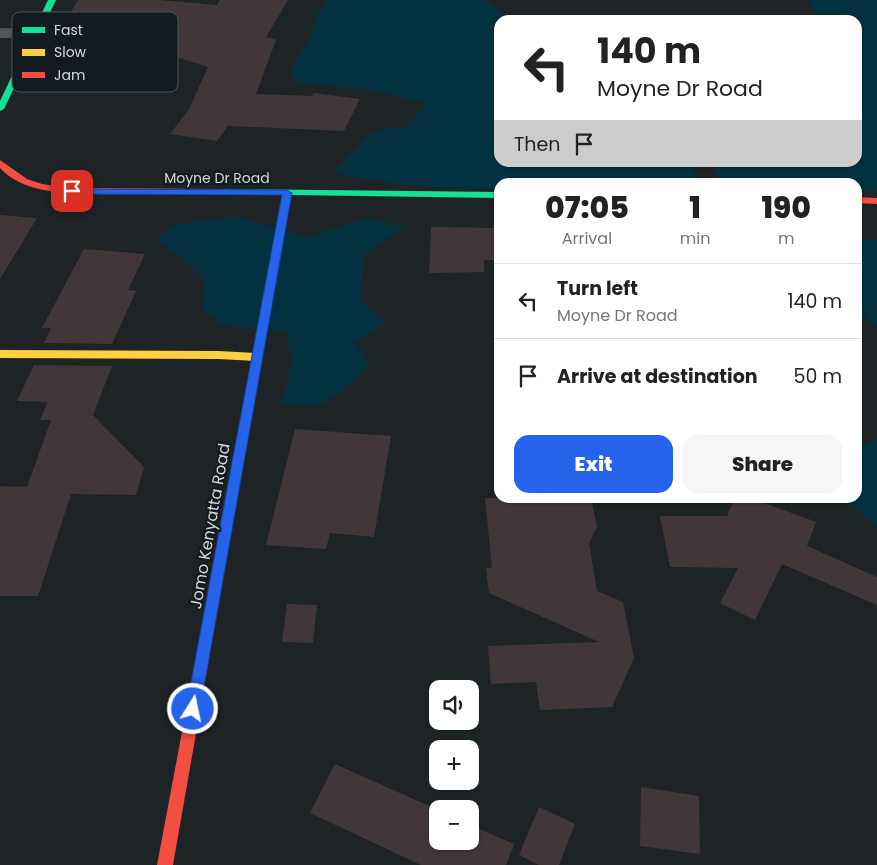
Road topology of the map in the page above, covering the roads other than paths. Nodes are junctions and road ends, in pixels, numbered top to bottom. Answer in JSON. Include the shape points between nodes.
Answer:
{"nodes":[{"id":1,"x":52,"y":0,"type":"edge"},
{"id":2,"x":46,"y":12,"type":"edge"},
{"id":3,"x":12,"y":83,"type":"edge"},
{"id":4,"x":0,"y":109,"type":"edge"},
{"id":5,"x":0,"y":163,"type":"edge"},
{"id":6,"x":287,"y":193,"type":"junction"},
{"id":7,"x":494,"y":195,"type":"edge"},
{"id":8,"x":862,"y":200,"type":"edge"},
{"id":9,"x":877,"y":201,"type":"edge"},
{"id":10,"x":0,"y":354,"type":"edge"},
{"id":11,"x":257,"y":357,"type":"junction"},
{"id":12,"x":165,"y":865,"type":"edge"}],
"edges":[{"from":1,"to":2,"type":"street"},
{"from":3,"to":4,"type":"street"},
{"from":5,"to":6,"type":"street","name":"Moyne Dr Road","via":[[4,170],[26,182],[72,191]]},
{"from":6,"to":7,"type":"street","name":"Moyne Dr Road"},
{"from":6,"to":11,"type":"street","name":"Jomo Kenyatta Road"},
{"from":8,"to":9,"type":"street"},
{"from":10,"to":11,"type":"street"},
{"from":11,"to":12,"type":"street","name":"Jomo Kenyatta Road"}]}
